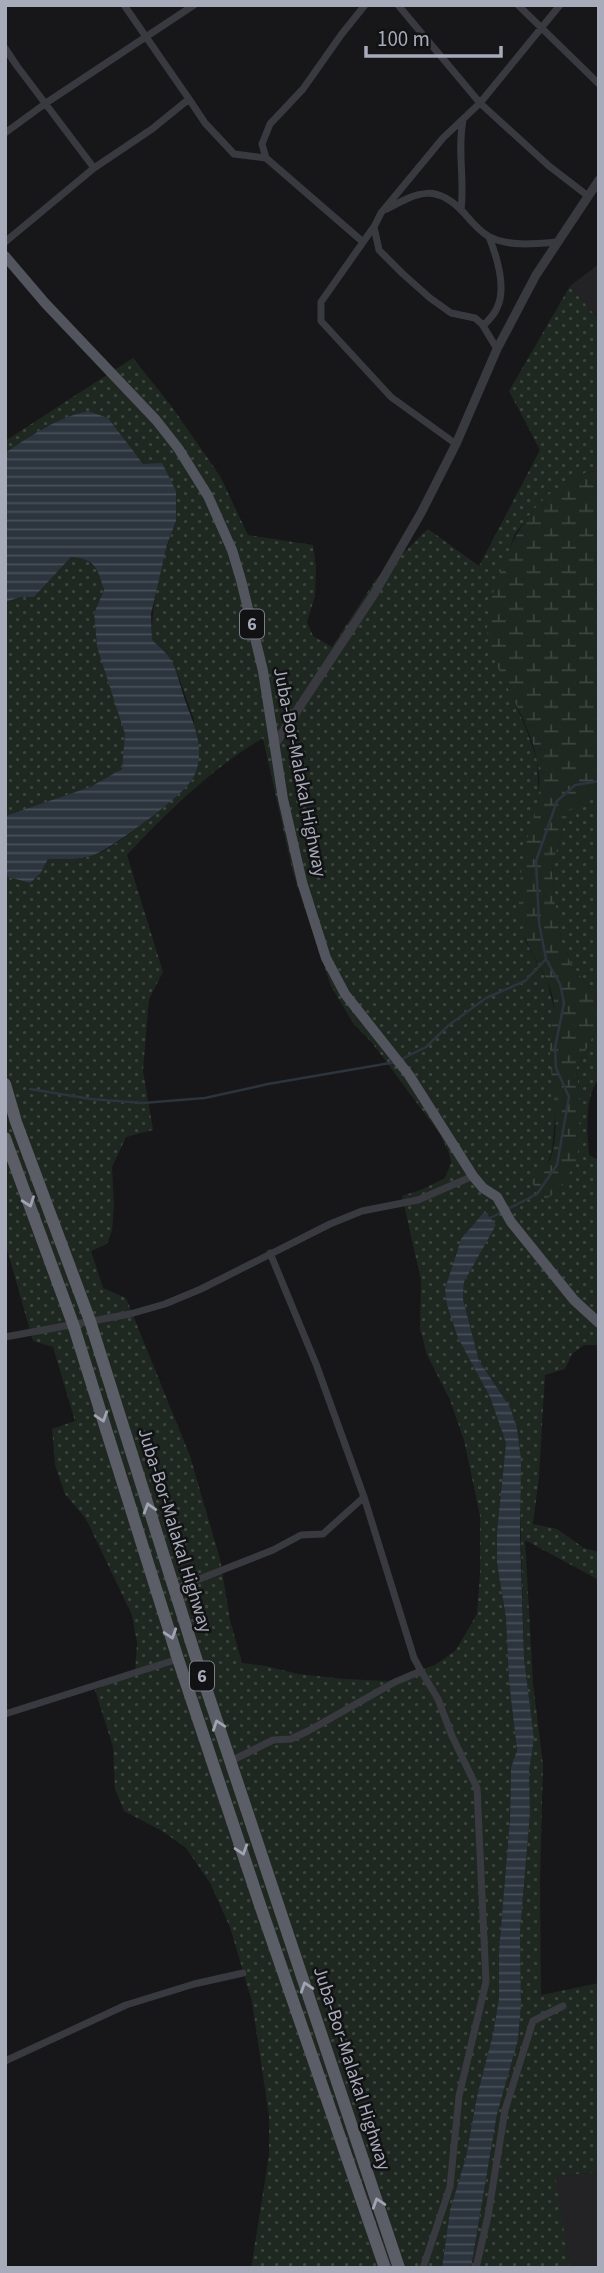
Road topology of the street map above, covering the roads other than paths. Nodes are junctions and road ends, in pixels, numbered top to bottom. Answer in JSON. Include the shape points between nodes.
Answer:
{"nodes":[{"id":1,"x":124,"y":5,"type":"edge"},
{"id":2,"x":194,"y":5,"type":"edge"},
{"id":3,"x":365,"y":5,"type":"edge"},
{"id":4,"x":398,"y":5,"type":"edge"},
{"id":5,"x":518,"y":5,"type":"edge"},
{"id":6,"x":560,"y":5,"type":"edge"},
{"id":7,"x":542,"y":27,"type":"junction"},
{"id":8,"x":146,"y":36,"type":"junction"},
{"id":9,"x":5,"y":48,"type":"edge"},
{"id":10,"x":599,"y":84,"type":"edge"},
{"id":11,"x":189,"y":99,"type":"junction"},
{"id":12,"x":46,"y":103,"type":"junction"},
{"id":13,"x":480,"y":103,"type":"junction"},
{"id":14,"x":463,"y":119,"type":"junction"},
{"id":15,"x":5,"y":133,"type":"edge"},
{"id":16,"x":266,"y":158,"type":"junction"},
{"id":17,"x":94,"y":168,"type":"junction"},
{"id":18,"x":599,"y":180,"type":"edge"},
{"id":19,"x":587,"y":196,"type":"junction"},
{"id":20,"x":461,"y":210,"type":"junction"},
{"id":21,"x":380,"y":212,"type":"junction"},
{"id":22,"x":374,"y":227,"type":"junction"},
{"id":23,"x":489,"y":236,"type":"junction"},
{"id":24,"x":5,"y":242,"type":"edge"},
{"id":25,"x":363,"y":242,"type":"junction"},
{"id":26,"x":557,"y":242,"type":"junction"},
{"id":27,"x":5,"y":256,"type":"edge"},
{"id":28,"x":483,"y":326,"type":"junction"},
{"id":29,"x":497,"y":349,"type":"junction"},
{"id":30,"x":456,"y":444,"type":"junction"},
{"id":31,"x":275,"y":744,"type":"junction"},
{"id":32,"x":5,"y":1084,"type":"edge"},
{"id":33,"x":5,"y":1138,"type":"edge"},
{"id":34,"x":473,"y":1176,"type":"junction"},
{"id":35,"x":270,"y":1253,"type":"junction"},
{"id":36,"x":90,"y":1321,"type":"junction"},
{"id":37,"x":599,"y":1323,"type":"edge"},
{"id":38,"x":73,"y":1325,"type":"junction"},
{"id":39,"x":5,"y":1337,"type":"edge"},
{"id":40,"x":364,"y":1497,"type":"junction"},
{"id":41,"x":174,"y":1589,"type":"junction"},
{"id":42,"x":178,"y":1659,"type":"junction"},
{"id":43,"x":421,"y":1671,"type":"junction"},
{"id":44,"x":5,"y":1714,"type":"edge"},
{"id":45,"x":230,"y":1761,"type":"junction"},
{"id":46,"x":243,"y":1973,"type":"dead end"},
{"id":47,"x":563,"y":2006,"type":"dead end"},
{"id":48,"x":5,"y":2061,"type":"edge"},
{"id":49,"x":384,"y":2268,"type":"edge"},
{"id":50,"x":399,"y":2268,"type":"edge"},
{"id":51,"x":423,"y":2268,"type":"edge"},
{"id":52,"x":476,"y":2268,"type":"edge"}],
"edges":[{"from":1,"to":8,"type":"street"},
{"from":2,"to":8,"type":"street"},
{"from":3,"to":16,"type":"street","via":[[303,89],[270,124],[262,144]]},
{"from":4,"to":13,"type":"street"},
{"from":5,"to":7,"type":"street"},
{"from":6,"to":7,"type":"street"},
{"from":7,"to":10,"type":"street"},
{"from":7,"to":13,"type":"street"},
{"from":8,"to":11,"type":"street"},
{"from":8,"to":12,"type":"street"},
{"from":9,"to":12,"type":"street"},
{"from":11,"to":16,"type":"street","via":[[234,154]]},
{"from":11,"to":17,"type":"street"},
{"from":12,"to":15,"type":"street"},
{"from":12,"to":17,"type":"street"},
{"from":13,"to":14,"type":"street"},
{"from":13,"to":19,"type":"street"},
{"from":14,"to":20,"type":"street","via":[[459,139]]},
{"from":14,"to":21,"type":"street"},
{"from":16,"to":25,"type":"street"},
{"from":17,"to":24,"type":"street"},
{"from":18,"to":19,"type":"street"},
{"from":19,"to":26,"type":"street"},
{"from":20,"to":21,"type":"street","via":[[445,196],[428,192]]},
{"from":20,"to":23,"type":"street"},
{"from":21,"to":22,"type":"street"},
{"from":22,"to":25,"type":"street"},
{"from":22,"to":28,"type":"street","via":[[379,250],[430,298]]},
{"from":23,"to":26,"type":"street","via":[[532,244]]},
{"from":23,"to":28,"type":"street","via":[[501,296],[497,310]]},
{"from":25,"to":30,"type":"street","via":[[321,302],[321,321],[391,397]]},
{"from":26,"to":29,"type":"street"},
{"from":27,"to":31,"type":"main road","name":"Juba-Bor-Malakal Highway","number":"6","via":[[156,420],[208,496],[241,580]]},
{"from":28,"to":29,"type":"street"},
{"from":29,"to":30,"type":"street"},
{"from":30,"to":31,"type":"street","via":[[356,625]]},
{"from":31,"to":34,"type":"main road","name":"Juba-Bor-Malakal Highway","number":"6","via":[[302,882],[326,958],[357,1012],[410,1075]]},
{"from":32,"to":36,"type":"highway","name":"Juba-Bor-Malakal Highway","number":"6"},
{"from":33,"to":38,"type":"highway","name":"Juba-Bor-Malakal Highway","number":"6","one_way":true},
{"from":34,"to":35,"type":"street","via":[[418,1200],[362,1211]]},
{"from":34,"to":37,"type":"main road","name":"Juba-Bor-Malakal Highway","number":"6","via":[[497,1197],[511,1222],[574,1300]]},
{"from":35,"to":36,"type":"street","via":[[165,1304]]},
{"from":35,"to":40,"type":"street"},
{"from":36,"to":38,"type":"street"},
{"from":41,"to":36,"type":"highway","name":"Juba-Bor-Malakal Highway","number":"6","one_way":true},
{"from":38,"to":39,"type":"street"},
{"from":38,"to":42,"type":"highway","name":"Juba-Bor-Malakal Highway","number":"6","one_way":true},
{"from":40,"to":41,"type":"street","via":[[323,1534],[301,1535]]},
{"from":40,"to":43,"type":"street"},
{"from":45,"to":41,"type":"highway","name":"Juba-Bor-Malakal Highway","number":"6","one_way":true},
{"from":42,"to":44,"type":"street"},
{"from":42,"to":49,"type":"highway","name":"Juba-Bor-Malakal Highway","number":"6","one_way":true},
{"from":43,"to":45,"type":"street","via":[[308,1731],[274,1740]]},
{"from":43,"to":51,"type":"street","via":[[477,1788],[486,1982],[459,2096],[450,2187]]},
{"from":50,"to":45,"type":"highway","name":"Juba-Bor-Malakal Highway","number":"6","one_way":true},
{"from":46,"to":48,"type":"street","via":[[126,2005]]},
{"from":47,"to":52,"type":"street","via":[[533,2021],[505,2110]]}]}
